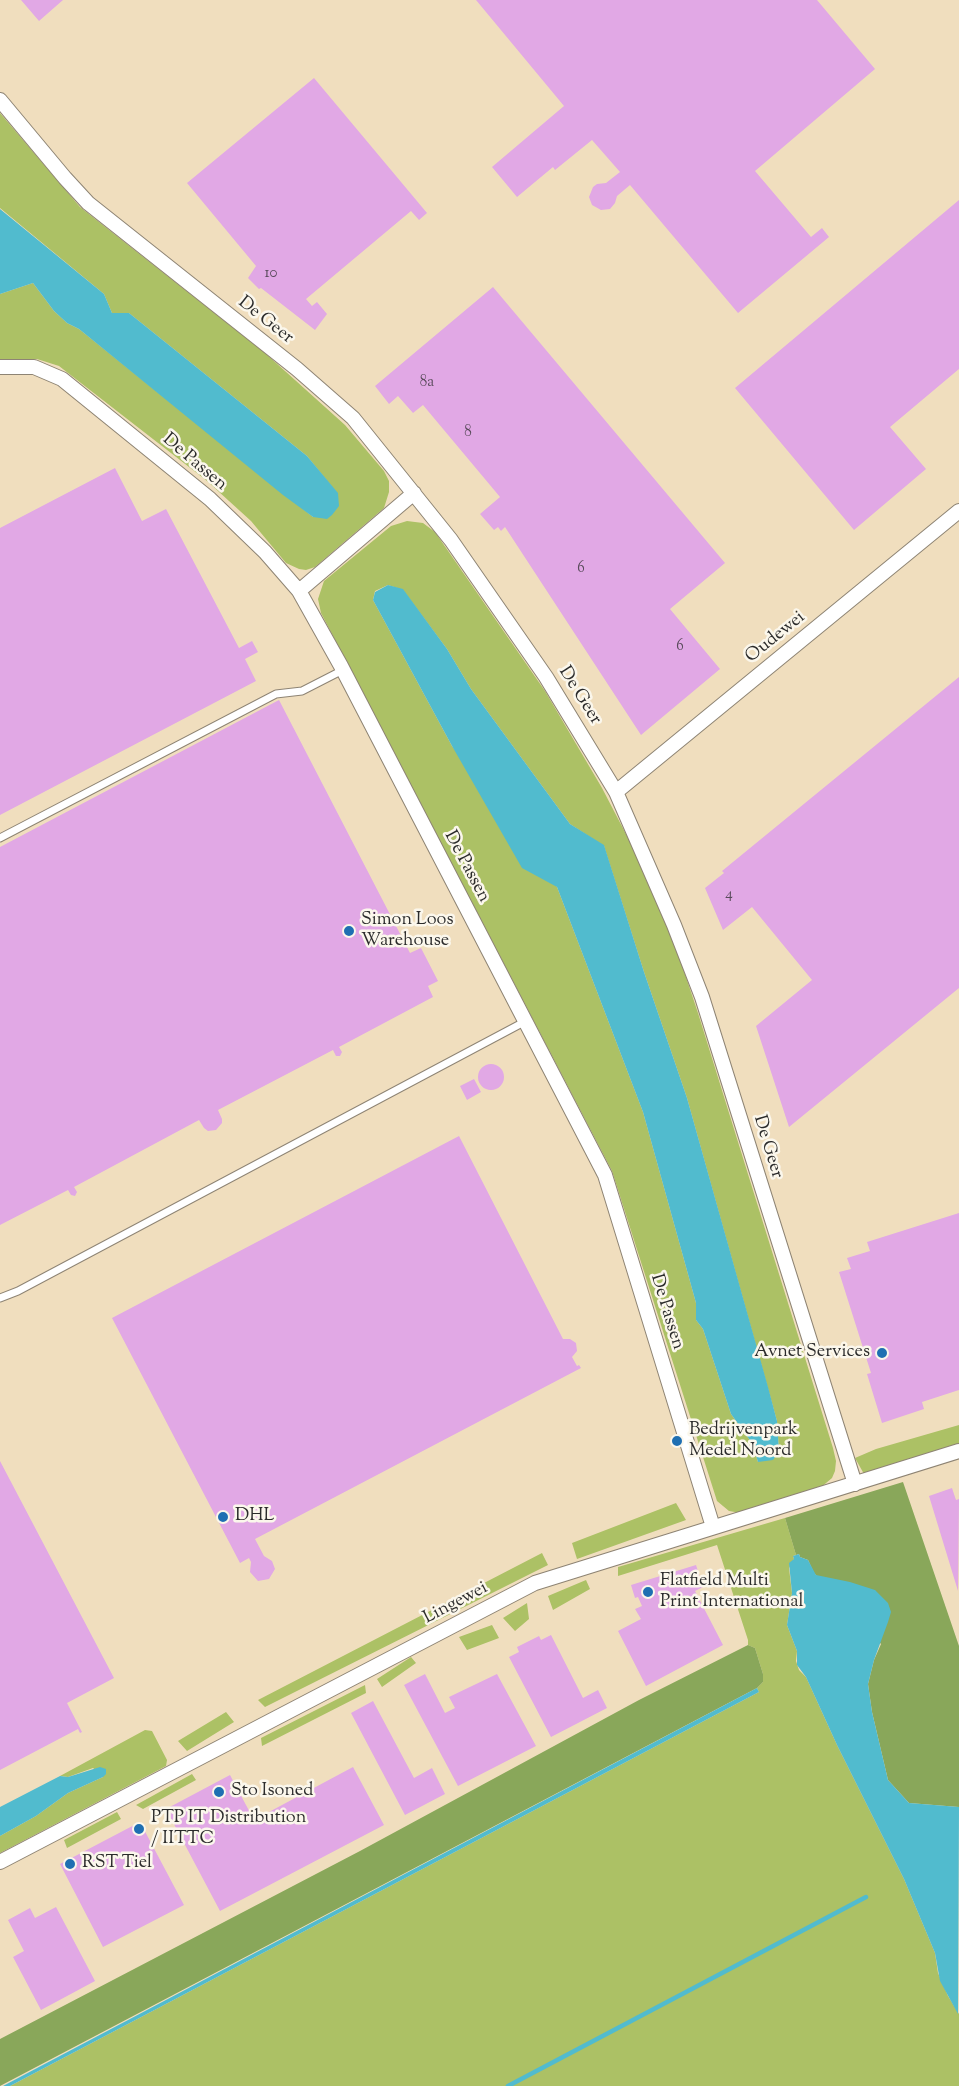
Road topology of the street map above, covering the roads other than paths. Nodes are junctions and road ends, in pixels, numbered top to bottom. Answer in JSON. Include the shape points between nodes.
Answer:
{"nodes":[{"id":1,"x":0,"y":100,"type":"edge"},
{"id":2,"x":0,"y":368,"type":"edge"},
{"id":3,"x":414,"y":493,"type":"junction"},
{"id":4,"x":959,"y":511,"type":"edge"},
{"id":5,"x":299,"y":591,"type":"junction"},
{"id":6,"x":343,"y":670,"type":"junction"},
{"id":7,"x":616,"y":792,"type":"junction"},
{"id":8,"x":0,"y":838,"type":"edge"},
{"id":9,"x":526,"y":1021,"type":"junction"},
{"id":10,"x":0,"y":1298,"type":"edge"},
{"id":11,"x":959,"y":1451,"type":"edge"},
{"id":12,"x":855,"y":1484,"type":"junction"},
{"id":13,"x":713,"y":1527,"type":"junction"},
{"id":14,"x":0,"y":1862,"type":"edge"}],
"edges":[{"from":1,"to":3,"type":"street","name":"De Geer","via":[[88,203],[353,418]]},
{"from":2,"to":5,"type":"street","name":"De Passen","via":[[34,367],[62,378],[210,498]]},
{"from":3,"to":5,"type":"street"},
{"from":3,"to":7,"type":"street","name":"De Geer","via":[[546,676]]},
{"from":4,"to":7,"type":"street","name":"Oudewei"},
{"from":5,"to":6,"type":"street","name":"De Passen"},
{"from":6,"to":8,"type":"lane","via":[[302,691],[276,694]]},
{"from":6,"to":9,"type":"street","name":"De Passen"},
{"from":7,"to":12,"type":"street","name":"De Geer","via":[[702,997]]},
{"from":9,"to":10,"type":"lane"},
{"from":9,"to":13,"type":"street","name":"De Passen","via":[[605,1175]]},
{"from":11,"to":12,"type":"street","name":"Lingewei"},
{"from":12,"to":13,"type":"street","name":"Lingewei"},
{"from":13,"to":14,"type":"street","name":"Lingewei","via":[[535,1583]]}]}
